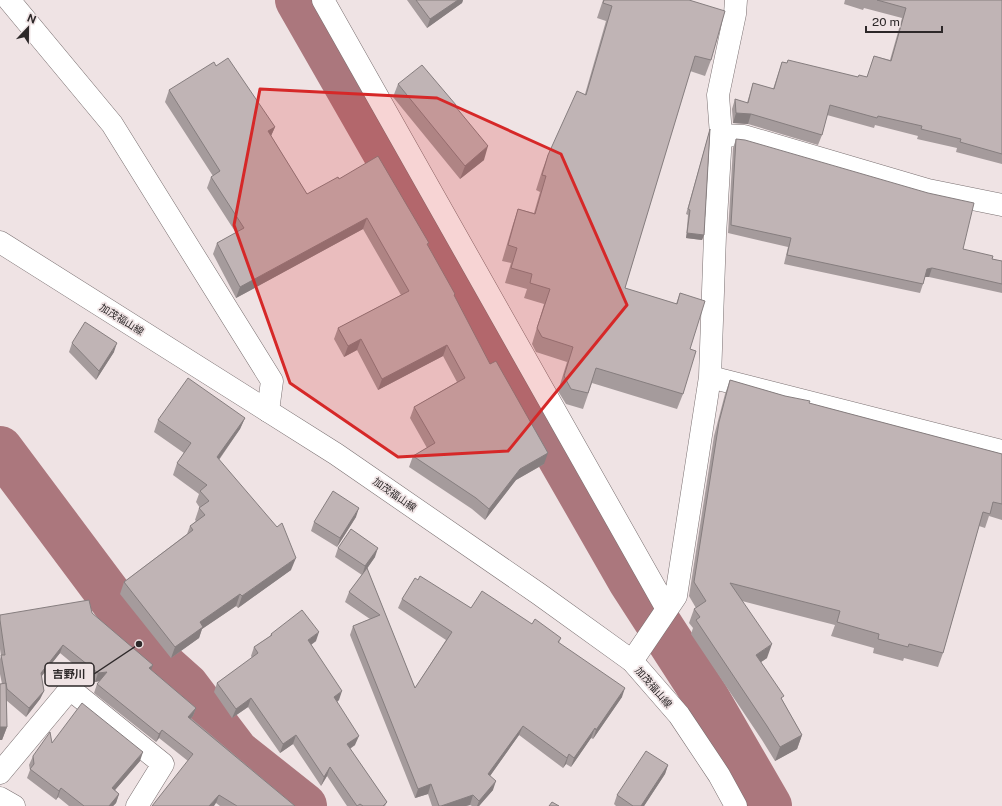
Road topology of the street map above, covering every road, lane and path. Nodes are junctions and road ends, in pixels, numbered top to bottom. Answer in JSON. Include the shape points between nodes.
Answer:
{"nodes":[{"id":1,"x":9,"y":0,"type":"edge"},
{"id":2,"x":323,"y":0,"type":"edge"},
{"id":3,"x":736,"y":0,"type":"edge"},
{"id":4,"x":721,"y":135,"type":"junction"},
{"id":5,"x":1002,"y":205,"type":"edge"},
{"id":6,"x":0,"y":242,"type":"edge"},
{"id":7,"x":710,"y":377,"type":"junction"},
{"id":8,"x":268,"y":411,"type":"junction"},
{"id":9,"x":1002,"y":451,"type":"edge"},
{"id":10,"x":666,"y":611,"type":"junction"},
{"id":11,"x":632,"y":662,"type":"junction"},
{"id":12,"x":0,"y":773,"type":"edge"},
{"id":13,"x":0,"y":798,"type":"edge"},
{"id":14,"x":14,"y":806,"type":"edge"},
{"id":15,"x":137,"y":806,"type":"edge"},
{"id":16,"x":736,"y":806,"type":"edge"}],
"edges":[{"from":1,"to":8,"type":"street","via":[[112,124],[272,381]]},
{"from":2,"to":10,"type":"street"},
{"from":3,"to":4,"type":"street","via":[[718,96]]},
{"from":4,"to":5,"type":"street","via":[[744,136],[928,190]]},
{"from":4,"to":7,"type":"street"},
{"from":6,"to":8,"type":"street","name":"加茂福山線"},
{"from":7,"to":9,"type":"street"},
{"from":7,"to":10,"type":"street","via":[[676,596]]},
{"from":8,"to":11,"type":"street","name":"加茂福山線","via":[[336,454],[520,580]]},
{"from":10,"to":11,"type":"street"},
{"from":11,"to":16,"type":"street","name":"加茂福山線","via":[[679,715],[719,775]]},
{"from":12,"to":15,"type":"street","via":[[70,689],[163,764]]},
{"from":13,"to":14,"type":"street"}]}
